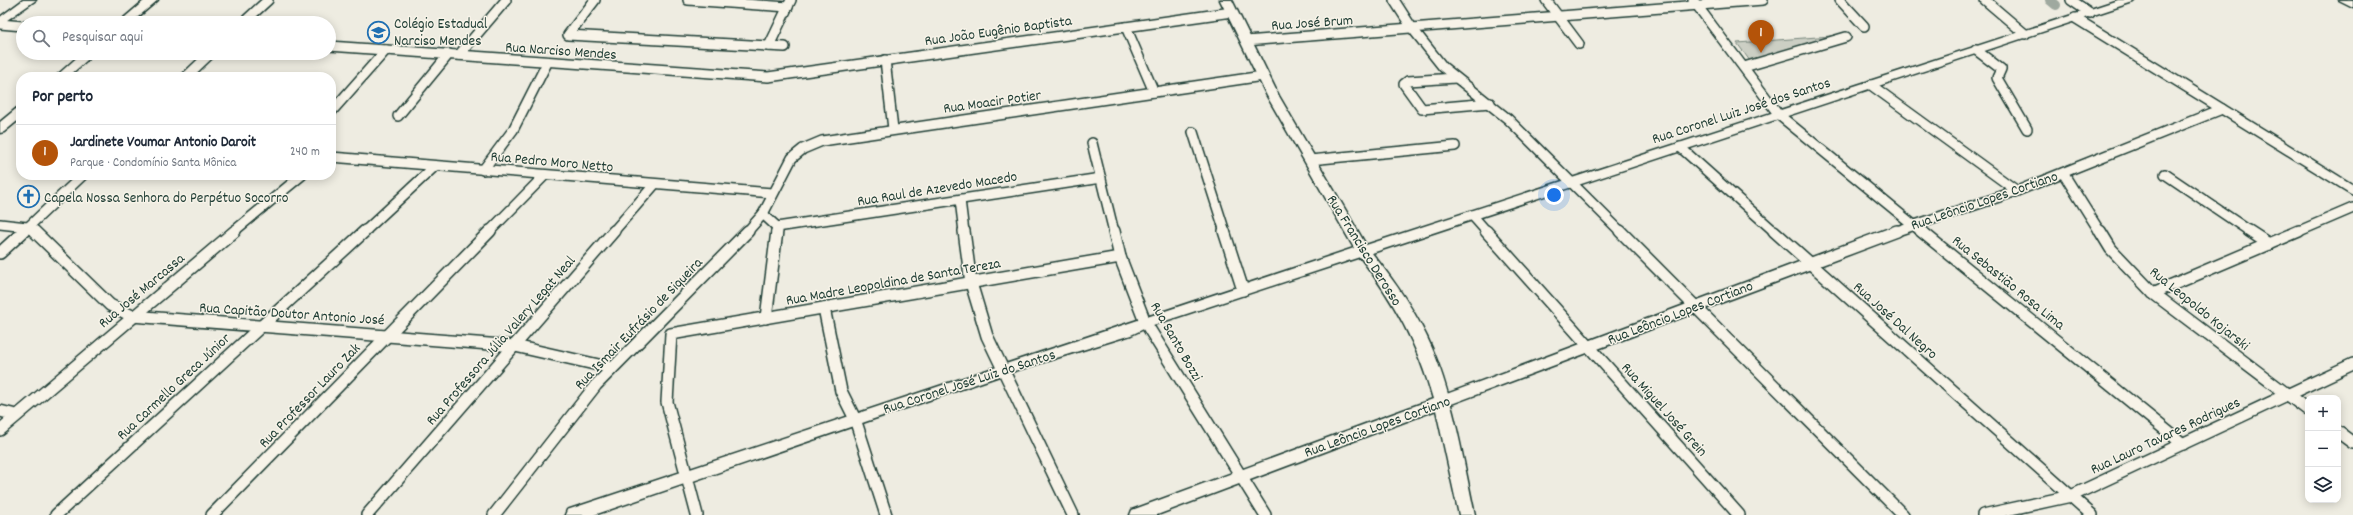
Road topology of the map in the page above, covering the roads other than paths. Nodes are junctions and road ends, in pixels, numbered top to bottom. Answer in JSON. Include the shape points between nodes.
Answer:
{"nodes":[{"id":1,"x":30,"y":0,"type":"edge"},
{"id":2,"x":152,"y":0,"type":"edge"},
{"id":3,"x":268,"y":0,"type":"edge"},
{"id":4,"x":506,"y":0,"type":"edge"},
{"id":5,"x":595,"y":0,"type":"edge"},
{"id":6,"x":688,"y":0,"type":"edge"},
{"id":7,"x":1226,"y":0,"type":"edge"},
{"id":8,"x":1394,"y":0,"type":"edge"},
{"id":9,"x":1546,"y":0,"type":"edge"},
{"id":10,"x":1763,"y":0,"type":"edge"},
{"id":11,"x":1840,"y":0,"type":"edge"},
{"id":12,"x":1985,"y":0,"type":"edge"},
{"id":13,"x":2071,"y":0,"type":"edge"},
{"id":14,"x":2129,"y":0,"type":"edge"},
{"id":15,"x":2344,"y":0,"type":"edge"},
{"id":16,"x":787,"y":2,"type":"edge"},
{"id":17,"x":1695,"y":2,"type":"edge"},
{"id":18,"x":2353,"y":4,"type":"edge"},
{"id":19,"x":1232,"y":12,"type":"junction"},
{"id":20,"x":2090,"y":13,"type":"junction"},
{"id":21,"x":133,"y":16,"type":"edge"},
{"id":22,"x":251,"y":16,"type":"edge"},
{"id":23,"x":1558,"y":16,"type":"junction"},
{"id":24,"x":2075,"y":18,"type":"junction"},
{"id":25,"x":0,"y":23,"type":"edge"},
{"id":26,"x":16,"y":25,"type":"edge"},
{"id":27,"x":1864,"y":26,"type":"dead end"},
{"id":28,"x":1126,"y":27,"type":"junction"},
{"id":29,"x":1412,"y":28,"type":"junction"},
{"id":30,"x":2025,"y":34,"type":"junction"},
{"id":31,"x":1846,"y":37,"type":"dead end"},
{"id":32,"x":1246,"y":41,"type":"junction"},
{"id":33,"x":1579,"y":44,"type":"dead end"},
{"id":34,"x":336,"y":46,"type":"edge"},
{"id":35,"x":769,"y":46,"type":"junction"},
{"id":36,"x":785,"y":47,"type":"dead end"},
{"id":37,"x":386,"y":50,"type":"junction"},
{"id":38,"x":1976,"y":50,"type":"junction"},
{"id":39,"x":449,"y":54,"type":"junction"},
{"id":40,"x":459,"y":55,"type":"junction"},
{"id":41,"x":81,"y":60,"type":"edge"},
{"id":42,"x":204,"y":60,"type":"edge"},
{"id":43,"x":885,"y":60,"type":"junction"},
{"id":44,"x":548,"y":63,"type":"junction"},
{"id":45,"x":1744,"y":68,"type":"junction"},
{"id":46,"x":67,"y":72,"type":"edge"},
{"id":47,"x":191,"y":72,"type":"edge"},
{"id":48,"x":1263,"y":76,"type":"junction"},
{"id":49,"x":768,"y":77,"type":"joint"},
{"id":50,"x":1456,"y":78,"type":"junction"},
{"id":51,"x":1871,"y":85,"type":"junction"},
{"id":52,"x":1154,"y":92,"type":"junction"},
{"id":53,"x":1490,"y":103,"type":"junction"},
{"id":54,"x":336,"y":106,"type":"edge"},
{"id":55,"x":2222,"y":109,"type":"junction"},
{"id":56,"x":1779,"y":114,"type":"junction"},
{"id":57,"x":16,"y":115,"type":"edge"},
{"id":58,"x":398,"y":116,"type":"dead end"},
{"id":59,"x":0,"y":129,"type":"edge"},
{"id":60,"x":893,"y":129,"type":"junction"},
{"id":61,"x":2027,"y":129,"type":"dead end"},
{"id":62,"x":1193,"y":132,"type":"dead end"},
{"id":63,"x":1092,"y":143,"type":"dead end"},
{"id":64,"x":1455,"y":146,"type":"dead end"},
{"id":65,"x":1680,"y":147,"type":"junction"},
{"id":66,"x":336,"y":157,"type":"edge"},
{"id":67,"x":1310,"y":160,"type":"junction"},
{"id":68,"x":435,"y":166,"type":"junction"},
{"id":69,"x":483,"y":170,"type":"junction"},
{"id":70,"x":2063,"y":173,"type":"junction"},
{"id":71,"x":2165,"y":174,"type":"dead end"},
{"id":72,"x":545,"y":175,"type":"junction"},
{"id":73,"x":1101,"y":178,"type":"junction"},
{"id":74,"x":78,"y":180,"type":"edge"},
{"id":75,"x":296,"y":180,"type":"edge"},
{"id":76,"x":1573,"y":182,"type":"junction"},
{"id":77,"x":655,"y":184,"type":"junction"},
{"id":78,"x":2353,"y":190,"type":"edge"},
{"id":79,"x":2017,"y":191,"type":"junction"},
{"id":80,"x":772,"y":193,"type":"junction"},
{"id":81,"x":960,"y":200,"type":"junction"},
{"id":82,"x":2353,"y":208,"type":"edge"},
{"id":83,"x":763,"y":214,"type":"junction"},
{"id":84,"x":1472,"y":215,"type":"junction"},
{"id":85,"x":0,"y":224,"type":"edge"},
{"id":86,"x":1915,"y":224,"type":"junction"},
{"id":87,"x":777,"y":227,"type":"junction"},
{"id":88,"x":27,"y":228,"type":"junction"},
{"id":89,"x":2269,"y":244,"type":"junction"},
{"id":90,"x":1363,"y":251,"type":"junction"},
{"id":91,"x":0,"y":253,"type":"edge"},
{"id":92,"x":1120,"y":257,"type":"junction"},
{"id":93,"x":1810,"y":263,"type":"junction"},
{"id":94,"x":971,"y":283,"type":"junction"},
{"id":95,"x":1244,"y":290,"type":"junction"},
{"id":96,"x":2153,"y":293,"type":"junction"},
{"id":97,"x":1696,"y":306,"type":"junction"},
{"id":98,"x":824,"y":308,"type":"junction"},
{"id":99,"x":132,"y":316,"type":"junction"},
{"id":100,"x":766,"y":318,"type":"junction"},
{"id":101,"x":1145,"y":322,"type":"junction"},
{"id":102,"x":260,"y":326,"type":"junction"},
{"id":103,"x":387,"y":336,"type":"junction"},
{"id":104,"x":515,"y":346,"type":"junction"},
{"id":105,"x":1589,"y":346,"type":"junction"},
{"id":106,"x":2353,"y":364,"type":"edge"},
{"id":107,"x":612,"y":368,"type":"junction"},
{"id":108,"x":1004,"y":369,"type":"junction"},
{"id":109,"x":2287,"y":395,"type":"junction"},
{"id":110,"x":1441,"y":402,"type":"junction"},
{"id":111,"x":2305,"y":408,"type":"edge"},
{"id":112,"x":0,"y":411,"type":"edge"},
{"id":113,"x":16,"y":416,"type":"junction"},
{"id":114,"x":855,"y":419,"type":"junction"},
{"id":115,"x":0,"y":430,"type":"edge"},
{"id":116,"x":2341,"y":434,"type":"edge"},
{"id":117,"x":2353,"y":443,"type":"edge"},
{"id":118,"x":2182,"y":444,"type":"junction"},
{"id":119,"x":688,"y":476,"type":"junction"},
{"id":120,"x":1242,"y":476,"type":"junction"},
{"id":121,"x":2071,"y":496,"type":"junction"},
{"id":122,"x":574,"y":514,"type":"edge"},
{"id":123,"x":56,"y":515,"type":"edge"},
{"id":124,"x":212,"y":515,"type":"edge"},
{"id":125,"x":367,"y":515,"type":"edge"},
{"id":126,"x":494,"y":515,"type":"edge"},
{"id":127,"x":698,"y":515,"type":"edge"},
{"id":128,"x":886,"y":515,"type":"edge"},
{"id":129,"x":1073,"y":515,"type":"edge"},
{"id":130,"x":1138,"y":515,"type":"edge"},
{"id":131,"x":1265,"y":515,"type":"edge"},
{"id":132,"x":1467,"y":515,"type":"edge"},
{"id":133,"x":1740,"y":515,"type":"edge"},
{"id":134,"x":1903,"y":515,"type":"edge"},
{"id":135,"x":1983,"y":515,"type":"edge"},
{"id":136,"x":2092,"y":515,"type":"edge"}],
"edges":[{"from":1,"to":25,"type":"main road"},
{"from":2,"to":21,"type":"main road"},
{"from":3,"to":22,"type":"street"},
{"from":4,"to":40,"type":"street"},
{"from":5,"to":35,"type":"street","via":[[568,35]]},
{"from":6,"to":16,"type":"street","via":[[770,6]]},
{"from":7,"to":19,"type":"main road","name":"Rua Francisco Derosso"},
{"from":8,"to":29,"type":"street"},
{"from":9,"to":23,"type":"street"},
{"from":10,"to":17,"type":"street","name":"Rua José Brum"},
{"from":11,"to":27,"type":"street"},
{"from":12,"to":30,"type":"street"},
{"from":13,"to":20,"type":"street"},
{"from":14,"to":20,"type":"main road","name":"Rua Coronel Luiz José dos Santos"},
{"from":15,"to":18,"type":"main road"},
{"from":16,"to":35,"type":"street"},
{"from":17,"to":23,"type":"street","name":"Rua José Brum"},
{"from":17,"to":45,"type":"street","name":"Rua Sebastião Rosa Lima"},
{"from":19,"to":28,"type":"street","name":"Rua João Eugênio Baptista"},
{"from":19,"to":32,"type":"main road","name":"Rua Francisco Derosso"},
{"from":20,"to":24,"type":"main road","name":"Rua Coronel Luiz José dos Santos"},
{"from":23,"to":29,"type":"street","name":"Rua José Brum"},
{"from":23,"to":33,"type":"street"},
{"from":24,"to":30,"type":"main road","name":"Rua Coronel Luiz José dos Santos"},
{"from":24,"to":55,"type":"street"},
{"from":25,"to":26,"type":"street"},
{"from":28,"to":43,"type":"street","name":"Rua João Eugênio Baptista"},
{"from":28,"to":52,"type":"street"},
{"from":29,"to":32,"type":"street","name":"Rua José Brum"},
{"from":29,"to":50,"type":"street","via":[[1443,67]]},
{"from":30,"to":38,"type":"main road","name":"Rua Coronel Luiz José dos Santos"},
{"from":31,"to":45,"type":"street"},
{"from":32,"to":48,"type":"main road","name":"Rua Francisco Derosso"},
{"from":34,"to":37,"type":"street","name":"Rua Narciso Mendes"},
{"from":35,"to":36,"type":"street"},
{"from":37,"to":39,"type":"street","name":"Rua Narciso Mendes"},
{"from":37,"to":54,"type":"street"},
{"from":38,"to":51,"type":"main road","name":"Rua Coronel Luiz José dos Santos"},
{"from":38,"to":61,"type":"street","via":[[2000,69],[1997,78]]},
{"from":39,"to":40,"type":"street","name":"Rua Narciso Mendes"},
{"from":39,"to":58,"type":"street"},
{"from":40,"to":44,"type":"street","name":"Rua Narciso Mendes"},
{"from":41,"to":46,"type":"main road"},
{"from":42,"to":47,"type":"street"},
{"from":43,"to":49,"type":"street","name":"Rua João Eugênio Baptista"},
{"from":43,"to":60,"type":"street"},
{"from":44,"to":49,"type":"street","name":"Rua Narciso Mendes"},
{"from":44,"to":69,"type":"street","via":[[513,130]]},
{"from":45,"to":56,"type":"street","name":"Rua Sebastião Rosa Lima"},
{"from":48,"to":52,"type":"street","name":"Rua Moacir Potier"},
{"from":48,"to":67,"type":"main road","name":"Rua Francisco Derosso"},
{"from":50,"to":53,"type":"street"},
{"from":50,"to":53,"type":"street","via":[[1408,81],[1404,84],[1422,109]]},
{"from":51,"to":56,"type":"main road","name":"Rua Coronel Luiz José dos Santos"},
{"from":51,"to":79,"type":"street"},
{"from":52,"to":60,"type":"street","name":"Rua Moacir Potier"},
{"from":53,"to":76,"type":"street"},
{"from":55,"to":70,"type":"street","name":"Rua Leôncio Lopes Cortiano"},
{"from":55,"to":78,"type":"street"},
{"from":56,"to":65,"type":"main road","name":"Rua Coronel Luiz José dos Santos"},
{"from":56,"to":86,"type":"street","name":"Rua Sebastião Rosa Lima"},
{"from":57,"to":59,"type":"main road"},
{"from":60,"to":80,"type":"street","name":"Rua Moacir Potier","via":[[822,141],[803,149],[792,158]]},
{"from":62,"to":95,"type":"street"},
{"from":63,"to":73,"type":"street","name":"Rua Santo Bozzi"},
{"from":64,"to":67,"type":"street"},
{"from":65,"to":76,"type":"main road","name":"Rua Coronel Luiz José dos Santos"},
{"from":65,"to":93,"type":"street","name":"Rua José Dal Negro"},
{"from":66,"to":68,"type":"street","name":"Rua Pedro Moro Netto"},
{"from":67,"to":90,"type":"main road","name":"Rua Francisco Derosso"},
{"from":68,"to":69,"type":"street","name":"Rua Pedro Moro Netto"},
{"from":68,"to":102,"type":"street","name":"Rua Carmello Greca Júnior"},
{"from":69,"to":72,"type":"street","name":"Rua Pedro Moro Netto"},
{"from":70,"to":79,"type":"street","name":"Rua Leôncio Lopes Cortiano"},
{"from":70,"to":96,"type":"street","name":"Rua Leopoldo Kojarski","via":[[2111,249]]},
{"from":71,"to":89,"type":"street"},
{"from":72,"to":77,"type":"street","name":"Rua Pedro Moro Netto"},
{"from":72,"to":103,"type":"street","name":"Rua Professor Lauro Zak"},
{"from":73,"to":81,"type":"street","name":"Rua Raul de Azevedo Macedo"},
{"from":73,"to":92,"type":"street","name":"Rua Santo Bozzi"},
{"from":74,"to":88,"type":"street"},
{"from":75,"to":99,"type":"street","name":"Rua José Marcassa"},
{"from":76,"to":84,"type":"main road","name":"Rua Coronel Luiz José dos Santos"},
{"from":76,"to":97,"type":"street"},
{"from":77,"to":80,"type":"street","name":"Rua Pedro Moro Netto"},
{"from":77,"to":104,"type":"street","name":"Rua Professora Júlia Valery Legat Neal"},
{"from":79,"to":86,"type":"street","name":"Rua Leôncio Lopes Cortiano"},
{"from":80,"to":83,"type":"street","name":"Rua Moacir Potier"},
{"from":81,"to":87,"type":"street","name":"Rua Raul de Azevedo Macedo"},
{"from":81,"to":94,"type":"street"},
{"from":82,"to":89,"type":"street"},
{"from":83,"to":87,"type":"street"},
{"from":83,"to":107,"type":"street","name":"Rua Ismair Eufrásio de Siqueira"},
{"from":84,"to":90,"type":"main road","name":"Rua Coronel Luiz José dos Santos"},
{"from":84,"to":105,"type":"street","name":"Rua Miguel José Grein"},
{"from":85,"to":88,"type":"street","name":"Rua Capitão Doutor Antonio José"},
{"from":86,"to":93,"type":"street","name":"Rua Leôncio Lopes Cortiano"},
{"from":86,"to":118,"type":"street","name":"Rua Sebastião Rosa Lima"},
{"from":87,"to":100,"type":"street"},
{"from":88,"to":91,"type":"street"},
{"from":88,"to":99,"type":"street","name":"Rua Capitão Doutor Antonio José","via":[[39,234],[110,306]]},
{"from":89,"to":96,"type":"street"},
{"from":90,"to":95,"type":"main road","name":"Rua Coronel José Luiz do Santos"},
{"from":90,"to":110,"type":"main road","name":"Rua Francisco Derosso","via":[[1379,270],[1412,325],[1429,362]]},
{"from":92,"to":94,"type":"street","name":"Rua Madre Leopoldina de Santa Tereza"},
{"from":92,"to":101,"type":"street","name":"Rua Santo Bozzi"},
{"from":93,"to":97,"type":"street","name":"Rua Leôncio Lopes Cortiano"},
{"from":93,"to":121,"type":"street","name":"Rua José Dal Negro"},
{"from":94,"to":98,"type":"street","name":"Rua Madre Leopoldina de Santa Tereza"},
{"from":94,"to":108,"type":"street","via":[[987,336]]},
{"from":95,"to":101,"type":"main road","name":"Rua Coronel José Luiz do Santos"},
{"from":96,"to":109,"type":"street","name":"Rua Leopoldo Kojarski"},
{"from":97,"to":105,"type":"street","name":"Rua Leôncio Lopes Cortiano"},
{"from":97,"to":134,"type":"street"},
{"from":98,"to":100,"type":"street","name":"Rua Madre Leopoldina de Santa Tereza"},
{"from":98,"to":114,"type":"street","via":[[841,391]]},
{"from":99,"to":102,"type":"street","name":"Rua Capitão Doutor Antonio José"},
{"from":99,"to":113,"type":"street","name":"Rua José Marcassa"},
{"from":100,"to":119,"type":"street","name":"Rua Madre Leopoldina de Santa Tereza","via":[[671,334],[667,402]]},
{"from":101,"to":108,"type":"main road","name":"Rua Coronel José Luiz do Santos","via":[[1126,331]]},
{"from":101,"to":120,"type":"street","name":"Rua Santo Bozzi"},
{"from":102,"to":103,"type":"street","name":"Rua Capitão Doutor Antonio José"},
{"from":102,"to":123,"type":"street","name":"Rua Carmello Greca Júnior"},
{"from":103,"to":104,"type":"street","name":"Rua Capitão Doutor Antonio José"},
{"from":103,"to":124,"type":"street","name":"Rua Professor Lauro Zak"},
{"from":104,"to":107,"type":"street","name":"Rua Capitão Doutor Antonio José"},
{"from":104,"to":125,"type":"street","name":"Rua Professora Júlia Valery Legat Neal"},
{"from":105,"to":110,"type":"street","name":"Rua Leôncio Lopes Cortiano"},
{"from":105,"to":133,"type":"street","name":"Rua Miguel José Grein"},
{"from":106,"to":109,"type":"street","name":"Rua Lauro Tavares Rodrigues"},
{"from":107,"to":126,"type":"street","name":"Rua Ismair Eufrásio de Siqueira"},
{"from":108,"to":114,"type":"main road","name":"Rua Coronel José Luiz do Santos"},
{"from":108,"to":129,"type":"street"},
{"from":109,"to":111,"type":"street","name":"Rua Leopoldo Kojarski"},
{"from":109,"to":118,"type":"street","name":"Rua Lauro Tavares Rodrigues"},
{"from":110,"to":120,"type":"main road","name":"Rua Leôncio Lopes Cortiano"},
{"from":110,"to":132,"type":"main road","name":"Rua Francisco Derosso"},
{"from":112,"to":113,"type":"street"},
{"from":113,"to":115,"type":"street","name":"Rua José Marcassa"},
{"from":114,"to":119,"type":"main road","name":"Rua Coronel José Luiz do Santos"},
{"from":114,"to":128,"type":"street"},
{"from":116,"to":117,"type":"street"},
{"from":118,"to":121,"type":"street","name":"Rua Lauro Tavares Rodrigues"},
{"from":119,"to":122,"type":"main road","name":"Rua Coronel José Luiz do Santos"},
{"from":119,"to":127,"type":"street"},
{"from":120,"to":130,"type":"main road","name":"Rua Leôncio Lopes Cortiano"},
{"from":120,"to":131,"type":"street","name":"Rua Santo Bozzi"},
{"from":121,"to":135,"type":"street","name":"Rua Lauro Tavares Rodrigues"},
{"from":121,"to":136,"type":"street","name":"Rua José Dal Negro"}]}
